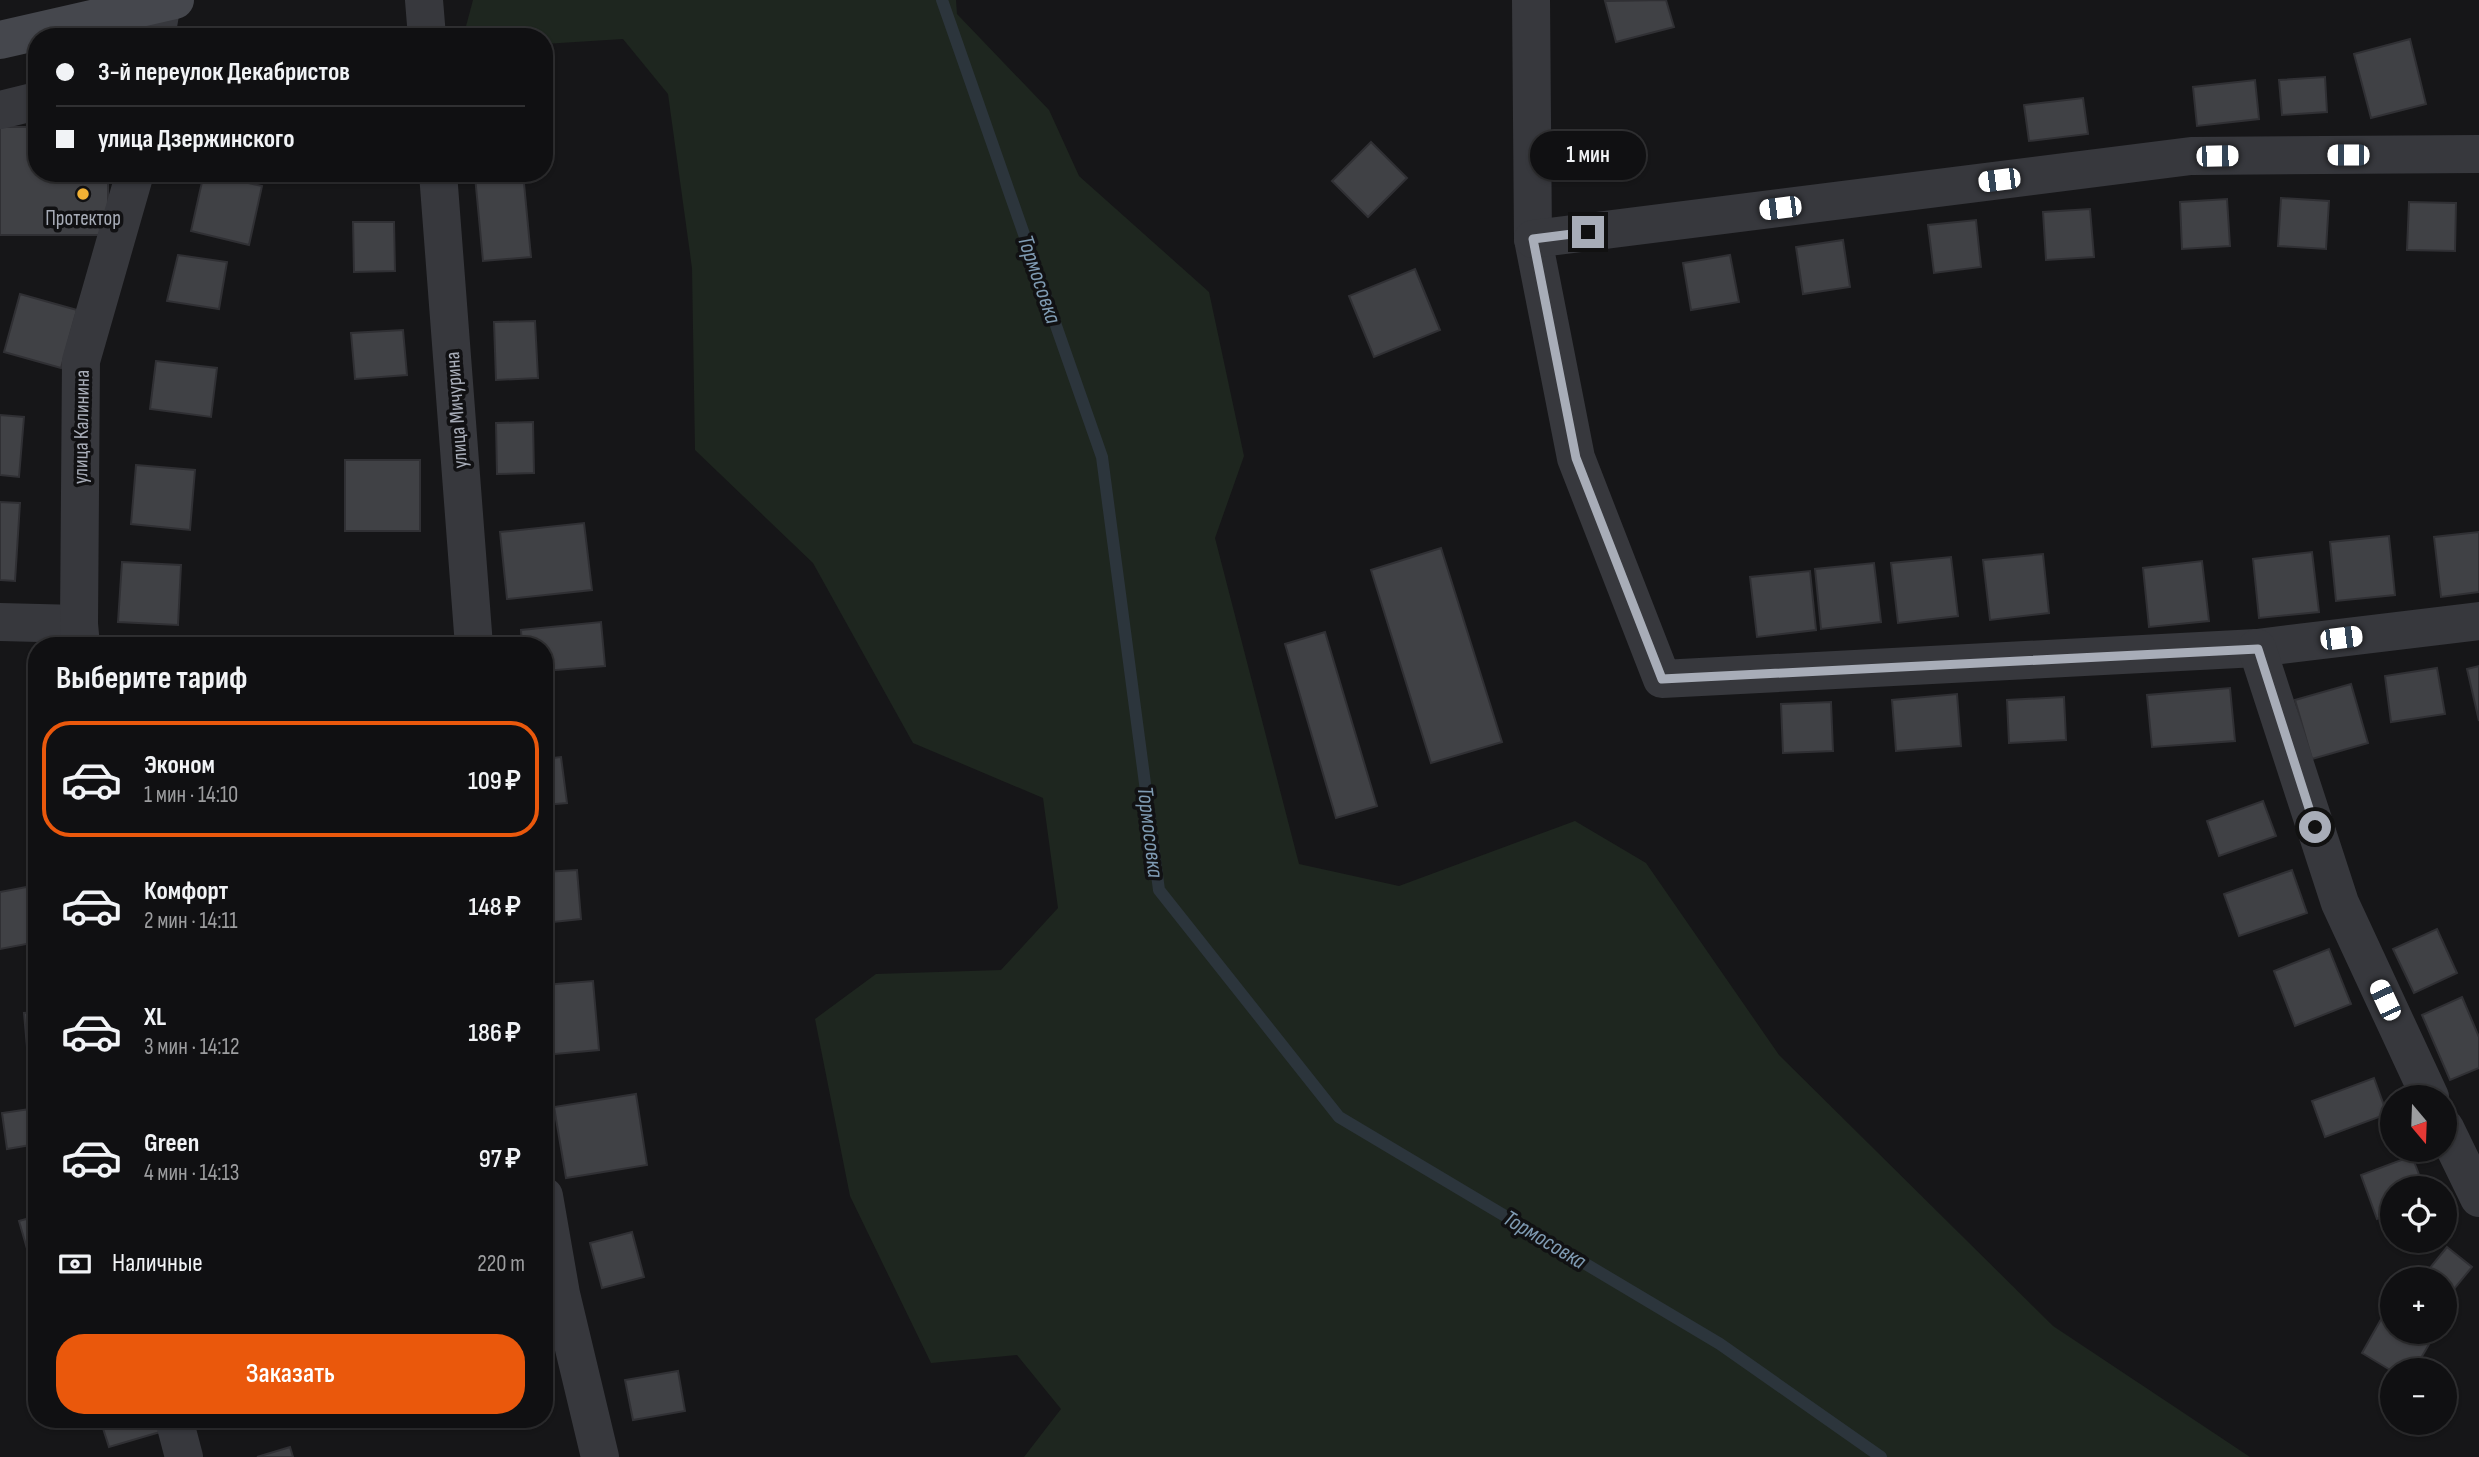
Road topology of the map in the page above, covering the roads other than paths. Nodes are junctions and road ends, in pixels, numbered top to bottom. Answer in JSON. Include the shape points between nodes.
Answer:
{"nodes":[{"id":1,"x":424,"y":0,"type":"edge"},
{"id":2,"x":1531,"y":0,"type":"edge"},
{"id":3,"x":164,"y":13,"type":"edge"},
{"id":4,"x":73,"y":28,"type":"edge"},
{"id":5,"x":426,"y":28,"type":"edge"},
{"id":6,"x":28,"y":35,"type":"edge"},
{"id":7,"x":0,"y":40,"type":"edge"},
{"id":8,"x":28,"y":104,"type":"edge"},
{"id":9,"x":0,"y":110,"type":"edge"},
{"id":10,"x":2479,"y":154,"type":"edge"},
{"id":11,"x":132,"y":182,"type":"edge"},
{"id":12,"x":439,"y":182,"type":"edge"},
{"id":13,"x":1533,"y":239,"type":"junction"},
{"id":14,"x":2479,"y":621,"type":"edge"},
{"id":15,"x":0,"y":622,"type":"edge"},
{"id":16,"x":80,"y":635,"type":"edge"},
{"id":17,"x":473,"y":637,"type":"edge"},
{"id":18,"x":2258,"y":649,"type":"junction"},
{"id":19,"x":2424,"y":1085,"type":"edge"},
{"id":20,"x":2457,"y":1153,"type":"edge"},
{"id":21,"x":2479,"y":1198,"type":"edge"},
{"id":22,"x":553,"y":1248,"type":"edge"},
{"id":23,"x":176,"y":1428,"type":"edge"},
{"id":24,"x":184,"y":1457,"type":"edge"},
{"id":25,"x":600,"y":1457,"type":"edge"}],
"edges":[{"from":1,"to":5,"type":"street"},
{"from":2,"to":13,"type":"street"},
{"from":3,"to":4,"type":"main road"},
{"from":6,"to":7,"type":"main road"},
{"from":8,"to":9,"type":"street"},
{"from":10,"to":13,"type":"street","via":[[2191,156]]},
{"from":11,"to":16,"type":"street","name":"улица Калинина","via":[[81,361]]},
{"from":12,"to":17,"type":"street","name":"улица Мичурина"},
{"from":13,"to":18,"type":"street","via":[[1576,458],[1662,679]]},
{"from":14,"to":18,"type":"street"},
{"from":15,"to":16,"type":"street"},
{"from":18,"to":19,"type":"street","via":[[2340,903]]},
{"from":20,"to":21,"type":"street"},
{"from":22,"to":25,"type":"street"},
{"from":23,"to":24,"type":"street"}]}
